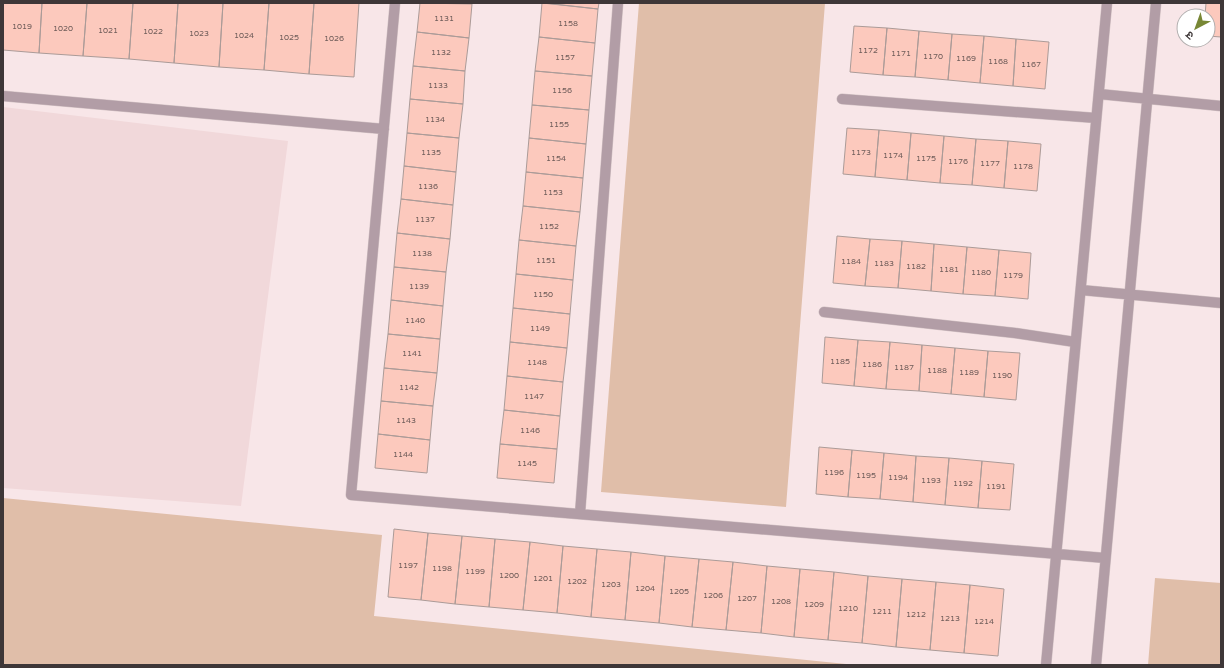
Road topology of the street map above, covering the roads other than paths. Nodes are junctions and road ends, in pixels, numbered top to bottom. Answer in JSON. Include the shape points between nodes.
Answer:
{"nodes":[{"id":1,"x":395,"y":3,"type":"edge"},
{"id":2,"x":618,"y":3,"type":"edge"},
{"id":3,"x":1107,"y":3,"type":"edge"},
{"id":4,"x":1156,"y":3,"type":"edge"},
{"id":5,"x":1099,"y":94,"type":"junction"},
{"id":6,"x":3,"y":96,"type":"edge"},
{"id":7,"x":1147,"y":98,"type":"junction"},
{"id":8,"x":842,"y":99,"type":"dead end"},
{"id":9,"x":1221,"y":106,"type":"edge"},
{"id":10,"x":1096,"y":118,"type":"junction"},
{"id":11,"x":384,"y":129,"type":"junction"},
{"id":12,"x":1080,"y":290,"type":"junction"},
{"id":13,"x":1129,"y":294,"type":"junction"},
{"id":14,"x":1221,"y":303,"type":"edge"},
{"id":15,"x":824,"y":312,"type":"dead end"},
{"id":16,"x":1075,"y":342,"type":"junction"},
{"id":17,"x":580,"y":514,"type":"junction"},
{"id":18,"x":1056,"y":554,"type":"junction"},
{"id":19,"x":1105,"y":558,"type":"junction"},
{"id":20,"x":1046,"y":665,"type":"edge"},
{"id":21,"x":1096,"y":665,"type":"edge"}],
"edges":[{"from":1,"to":11,"type":"street"},
{"from":2,"to":17,"type":"street"},
{"from":3,"to":5,"type":"street"},
{"from":4,"to":7,"type":"street"},
{"from":5,"to":7,"type":"street"},
{"from":5,"to":10,"type":"street"},
{"from":6,"to":11,"type":"street"},
{"from":7,"to":9,"type":"street"},
{"from":7,"to":13,"type":"street"},
{"from":8,"to":10,"type":"street"},
{"from":10,"to":12,"type":"street"},
{"from":11,"to":17,"type":"street","via":[[351,495]]},
{"from":12,"to":13,"type":"street"},
{"from":12,"to":16,"type":"street"},
{"from":13,"to":14,"type":"street"},
{"from":13,"to":19,"type":"street"},
{"from":15,"to":16,"type":"street"},
{"from":16,"to":18,"type":"street"},
{"from":17,"to":18,"type":"street"},
{"from":18,"to":19,"type":"street"},
{"from":18,"to":20,"type":"street"},
{"from":19,"to":21,"type":"street"}]}
